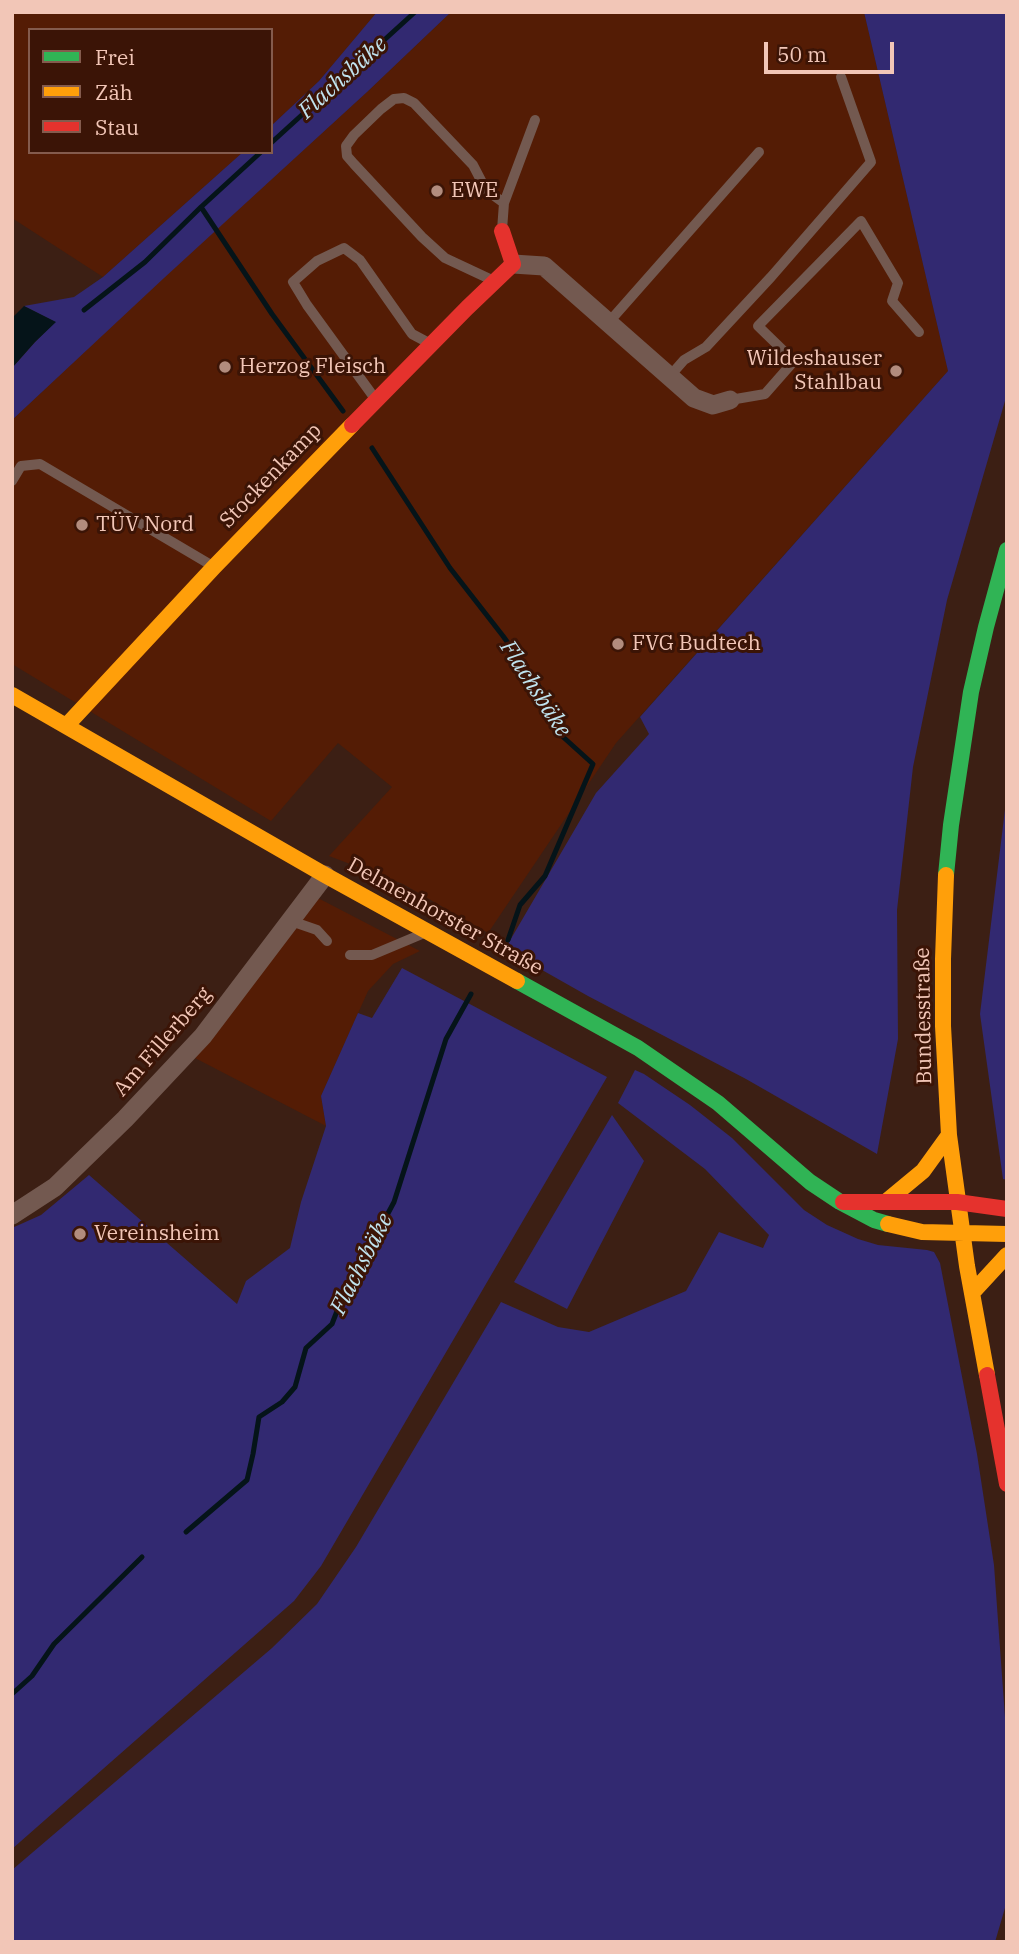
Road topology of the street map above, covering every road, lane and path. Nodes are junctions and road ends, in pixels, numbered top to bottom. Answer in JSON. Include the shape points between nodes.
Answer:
{"nodes":[{"id":1,"x":841,"y":77,"type":"dead end"},
{"id":2,"x":535,"y":120,"type":"dead end"},
{"id":3,"x":759,"y":152,"type":"dead end"},
{"id":4,"x":504,"y":203,"type":"junction"},
{"id":5,"x":502,"y":231,"type":"joint"},
{"id":6,"x":513,"y":264,"type":"junction"},
{"id":7,"x":496,"y":282,"type":"junction"},
{"id":8,"x":609,"y":322,"type":"junction"},
{"id":9,"x":919,"y":332,"type":"dead end"},
{"id":10,"x":431,"y":344,"type":"junction"},
{"id":11,"x":670,"y":376,"type":"junction"},
{"id":12,"x":730,"y":400,"type":"joint"},
{"id":13,"x":376,"y":401,"type":"junction"},
{"id":14,"x":12,"y":481,"type":"edge"},
{"id":15,"x":1007,"y":550,"type":"edge"},
{"id":16,"x":214,"y":567,"type":"junction"},
{"id":17,"x":12,"y":695,"type":"edge"},
{"id":18,"x":66,"y":725,"type":"junction"},
{"id":19,"x":325,"y":875,"type":"junction"},
{"id":20,"x":291,"y":921,"type":"junction"},
{"id":21,"x":428,"y":932,"type":"junction"},
{"id":22,"x":327,"y":941,"type":"dead end"},
{"id":23,"x":350,"y":955,"type":"dead end"},
{"id":24,"x":949,"y":1135,"type":"junction"},
{"id":25,"x":888,"y":1200,"type":"junction"},
{"id":26,"x":840,"y":1202,"type":"junction"},
{"id":27,"x":957,"y":1202,"type":"junction"},
{"id":28,"x":1007,"y":1209,"type":"edge"},
{"id":29,"x":12,"y":1215,"type":"edge"},
{"id":30,"x":962,"y":1234,"type":"junction"},
{"id":31,"x":1007,"y":1234,"type":"edge"},
{"id":32,"x":1007,"y":1255,"type":"edge"},
{"id":33,"x":972,"y":1293,"type":"junction"},
{"id":34,"x":1007,"y":1484,"type":"edge"}],
"edges":[{"from":1,"to":11,"type":"lane","via":[[871,162],[753,297],[706,347],[684,360]]},
{"from":2,"to":4,"type":"lane"},
{"from":3,"to":8,"type":"lane"},
{"from":4,"to":5,"type":"lane"},
{"from":4,"to":7,"type":"lane","via":[[486,190],[473,165],[404,98],[381,109],[346,146],[347,156],[429,244],[445,258]]},
{"from":5,"to":6,"type":"main road"},
{"from":6,"to":7,"type":"main road","name":"Stockenkamp"},
{"from":6,"to":8,"type":"street","via":[[544,265]]},
{"from":7,"to":10,"type":"main road","name":"Stockenkamp"},
{"from":8,"to":11,"type":"street"},
{"from":9,"to":12,"type":"lane","via":[[892,301],[898,283],[861,221],[758,326],[794,361],[765,394]]},
{"from":10,"to":13,"type":"main road","name":"Stockenkamp"},
{"from":10,"to":13,"type":"lane","via":[[412,334],[360,260],[344,248],[317,261],[293,282]]},
{"from":11,"to":12,"type":"street","via":[[694,398],[713,405]]},
{"from":13,"to":16,"type":"main road","name":"Stockenkamp"},
{"from":14,"to":16,"type":"lane","via":[[21,466],[40,464]]},
{"from":15,"to":24,"type":"main road","name":"Bundesstraße","via":[[971,692],[951,825],[943,959]]},
{"from":16,"to":18,"type":"main road","name":"Stockenkamp"},
{"from":17,"to":18,"type":"main road","name":"Delmenhorster Straße"},
{"from":18,"to":19,"type":"main road","name":"Delmenhorster Straße"},
{"from":19,"to":20,"type":"street","name":"Am Fillerberg"},
{"from":19,"to":21,"type":"main road","name":"Delmenhorster Straße"},
{"from":20,"to":22,"type":"lane","via":[[317,930]]},
{"from":20,"to":29,"type":"street","name":"Am Fillerberg","via":[[203,1036],[134,1110],[55,1187]]},
{"from":21,"to":23,"type":"lane","via":[[372,955]]},
{"from":21,"to":26,"type":"main road","name":"Delmenhorster Straße","via":[[626,1041],[685,1079]]},
{"from":24,"to":25,"type":"main road","via":[[923,1171]]},
{"from":24,"to":27,"type":"main road","name":"Bundesstraße"},
{"from":25,"to":26,"type":"main road"},
{"from":25,"to":27,"type":"main road"},
{"from":26,"to":30,"type":"main road","name":"Delmenhorster Straße","via":[[898,1227]]},
{"from":27,"to":28,"type":"main road"},
{"from":27,"to":30,"type":"main road","name":"Bundesstraße"},
{"from":30,"to":31,"type":"main road","name":"Delmenhorster Straße"},
{"from":30,"to":33,"type":"main road","name":"Bundesstraße"},
{"from":32,"to":33,"type":"main road"},
{"from":33,"to":34,"type":"main road","name":"Bundesstraße"}]}
